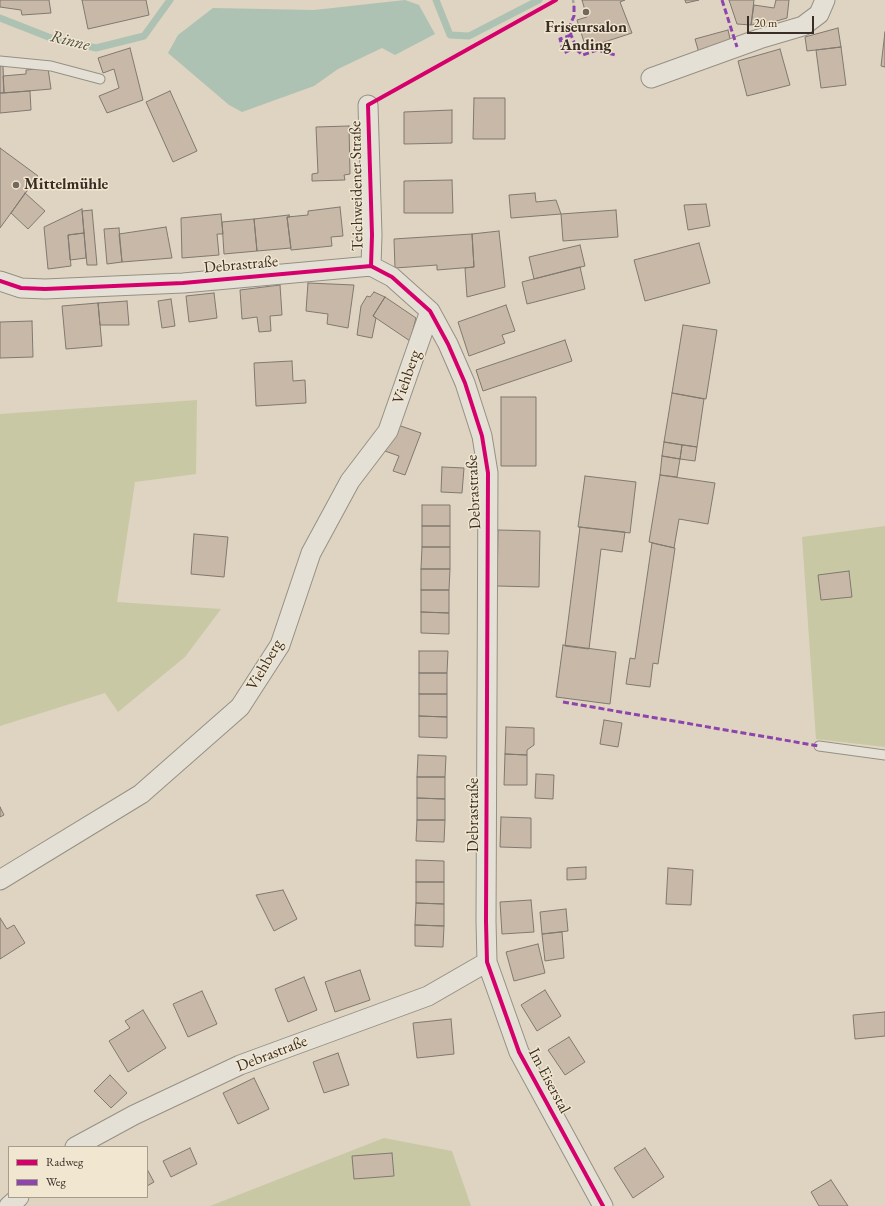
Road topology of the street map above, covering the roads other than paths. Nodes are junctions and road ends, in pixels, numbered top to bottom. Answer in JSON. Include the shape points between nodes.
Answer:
{"nodes":[{"id":1,"x":825,"y":0,"type":"edge"},
{"id":2,"x":0,"y":61,"type":"edge"},
{"id":3,"x":651,"y":78,"type":"dead end"},
{"id":4,"x":100,"y":80,"type":"dead end"},
{"id":5,"x":368,"y":105,"type":"dead end"},
{"id":6,"x":371,"y":266,"type":"junction"},
{"id":7,"x":0,"y":281,"type":"edge"},
{"id":8,"x":430,"y":311,"type":"junction"},
{"id":9,"x":819,"y":746,"type":"dead end"},
{"id":10,"x":885,"y":755,"type":"edge"},
{"id":11,"x":0,"y":880,"type":"edge"},
{"id":12,"x":487,"y":962,"type":"junction"},
{"id":13,"x":77,"y":1146,"type":"edge"},
{"id":14,"x":18,"y":1198,"type":"edge"},
{"id":15,"x":9,"y":1206,"type":"edge"},
{"id":16,"x":604,"y":1206,"type":"edge"}],
"edges":[{"from":1,"to":3,"type":"street","via":[[819,14],[803,26]]},
{"from":2,"to":4,"type":"lane","via":[[51,66]]},
{"from":5,"to":6,"type":"street","name":"Teichweidener Straße"},
{"from":6,"to":7,"type":"street","name":"Debrastraße","via":[[183,283],[21,288]]},
{"from":6,"to":8,"type":"street","name":"Debrastraße","via":[[392,276]]},
{"from":8,"to":11,"type":"street","name":"Viehberg","via":[[388,431],[350,481],[311,553],[280,645],[240,707],[141,794]]},
{"from":8,"to":12,"type":"street","name":"Debrastraße","via":[[465,383],[482,436],[488,473]]},
{"from":9,"to":10,"type":"lane"},
{"from":12,"to":13,"type":"street","name":"Debrastraße","via":[[428,996],[240,1065],[134,1115]]},
{"from":12,"to":16,"type":"street","name":"Im Eiserstal","via":[[519,1052]]},
{"from":14,"to":15,"type":"street"}]}
